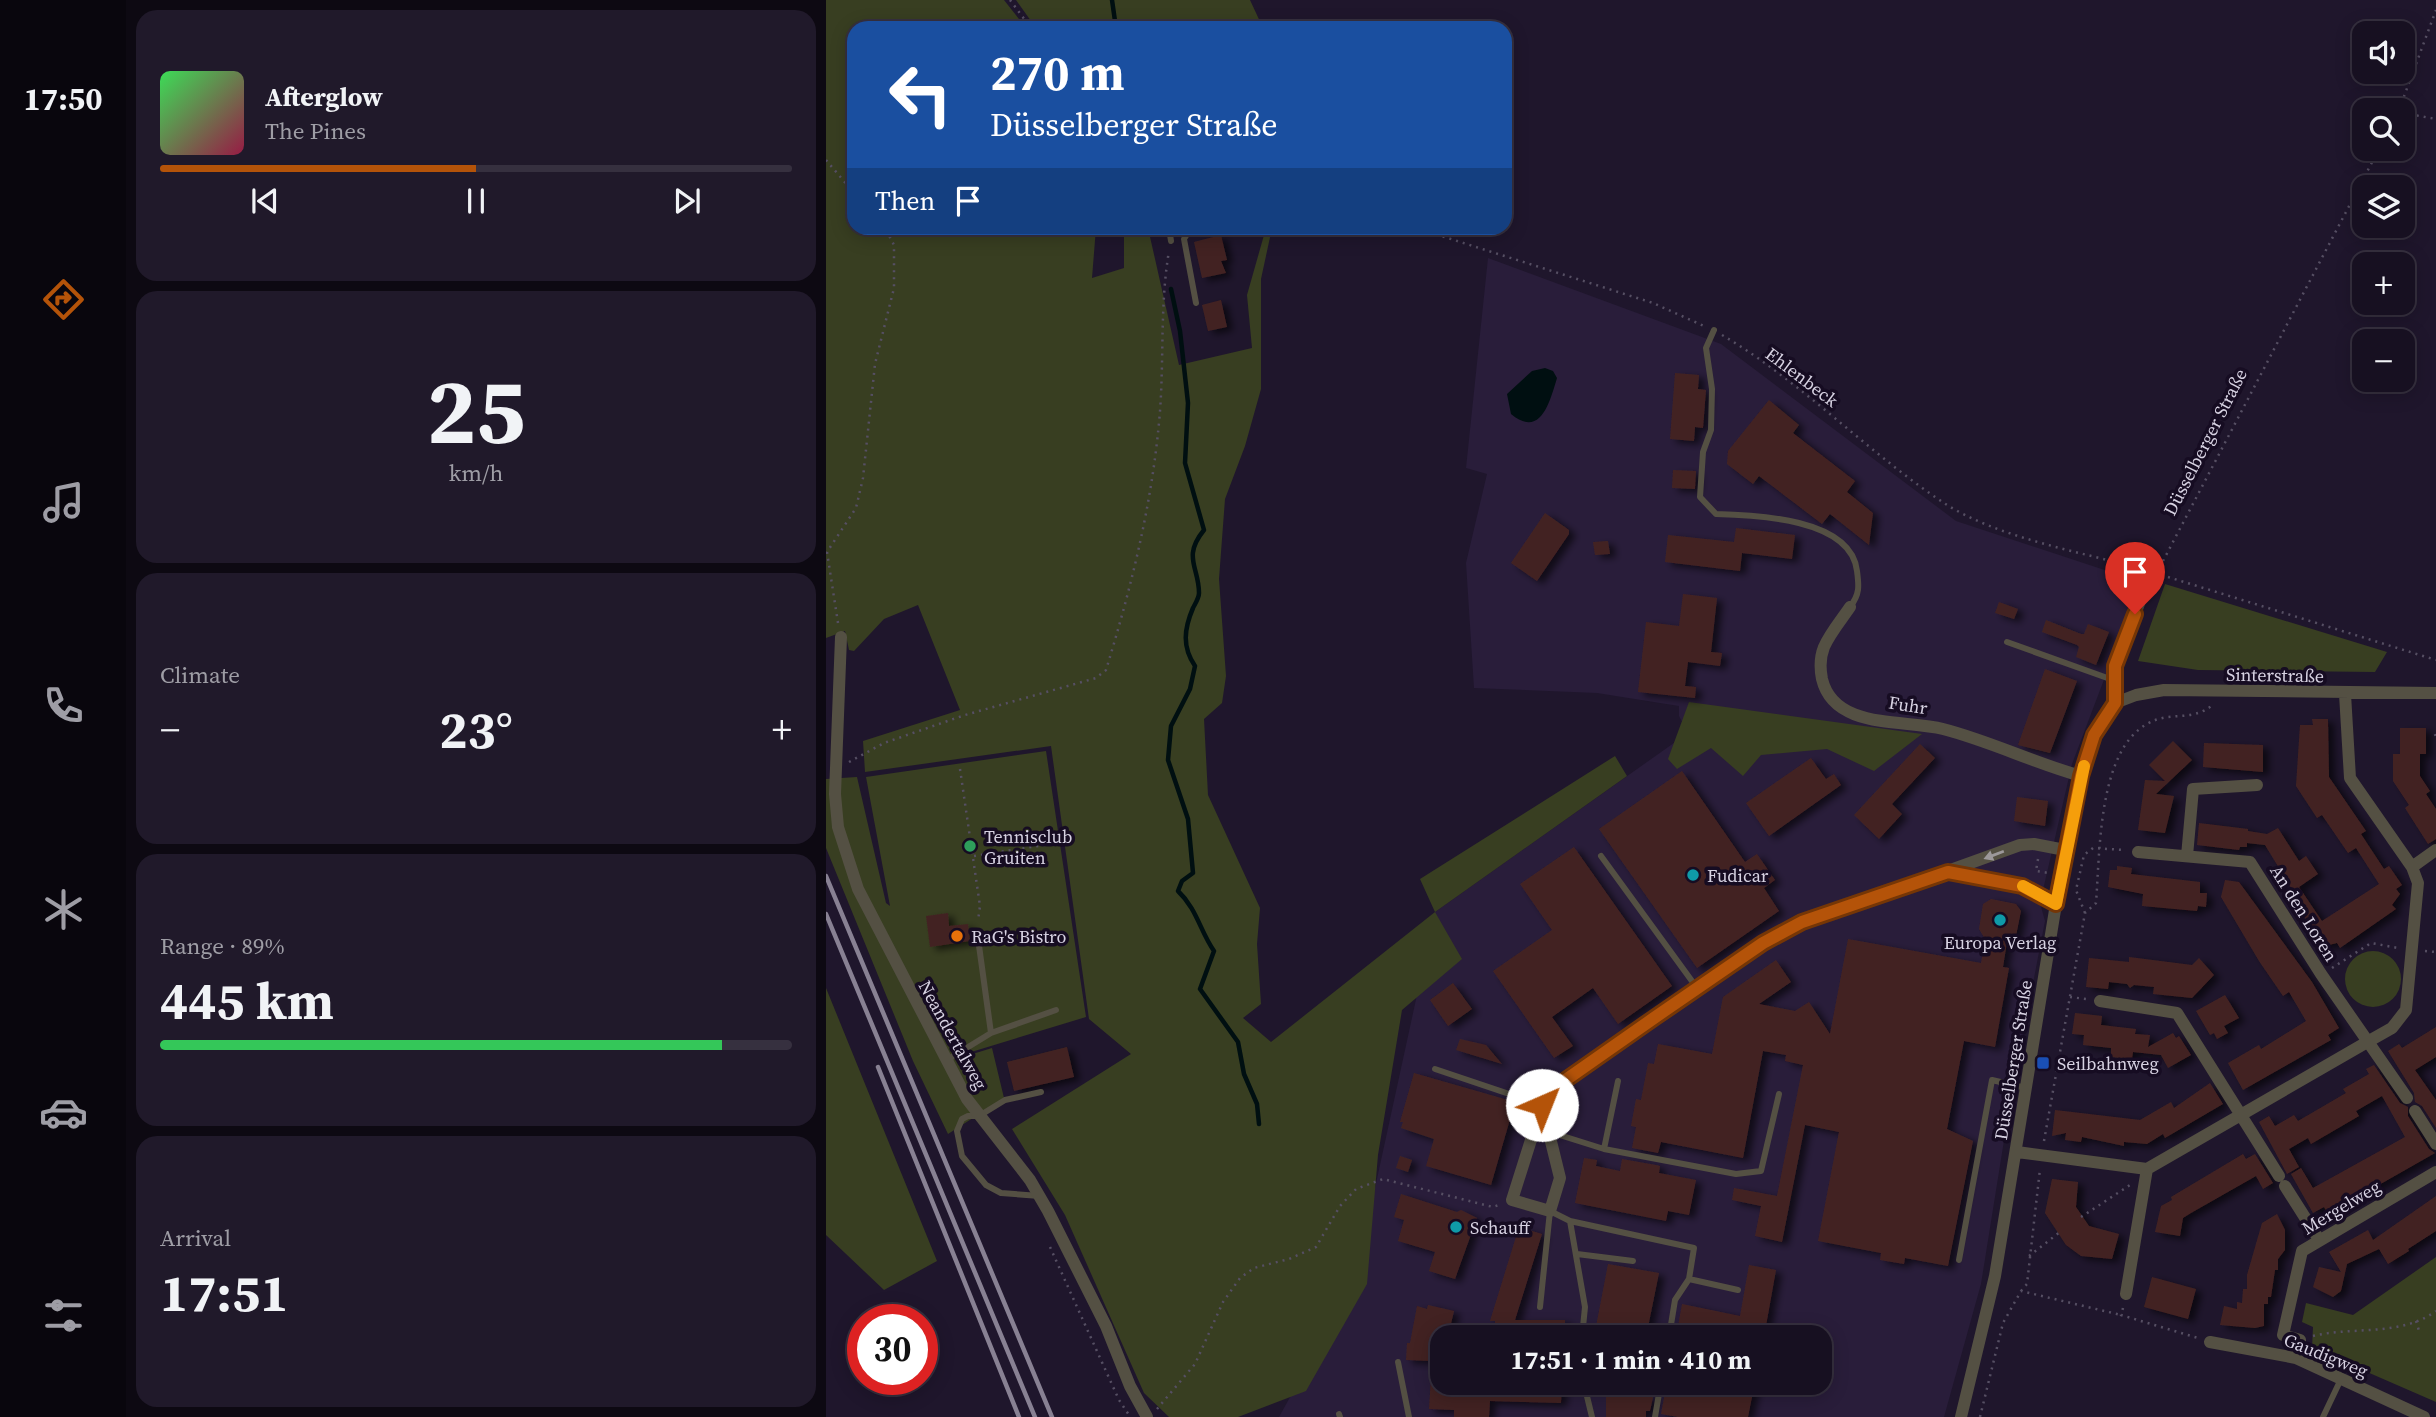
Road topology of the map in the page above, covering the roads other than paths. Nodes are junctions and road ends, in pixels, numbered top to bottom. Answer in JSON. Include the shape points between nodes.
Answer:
{"nodes":[{"id":1,"x":1170,"y":235,"type":"edge"},
{"id":2,"x":1187,"y":235,"type":"edge"},
{"id":3,"x":1171,"y":241,"type":"road end"},
{"id":4,"x":1196,"y":303,"type":"dead end"},
{"id":5,"x":1714,"y":330,"type":"road end"},
{"id":6,"x":2156,"y":573,"type":"road end"},
{"id":7,"x":1850,"y":607,"type":"joint"},
{"id":8,"x":841,"y":637,"type":"road end"},
{"id":9,"x":2007,"y":642,"type":"dead end"},
{"id":10,"x":2113,"y":680,"type":"junction"},
{"id":11,"x":2436,"y":693,"type":"edge"},
{"id":12,"x":2345,"y":694,"type":"junction"},
{"id":13,"x":2115,"y":703,"type":"junction"},
{"id":14,"x":2081,"y":776,"type":"junction"},
{"id":15,"x":2257,"y":785,"type":"dead end"},
{"id":16,"x":2066,"y":850,"type":"junction"},
{"id":17,"x":2436,"y":850,"type":"edge"},
{"id":18,"x":2138,"y":852,"type":"road end"},
{"id":19,"x":1601,"y":856,"type":"dead end"},
{"id":20,"x":2187,"y":856,"type":"junction"},
{"id":21,"x":2412,"y":867,"type":"junction"},
{"id":22,"x":1948,"y":872,"type":"junction"},
{"id":23,"x":2056,"y":904,"type":"junction"},
{"id":24,"x":977,"y":931,"type":"road end"},
{"id":25,"x":1697,"y":988,"type":"junction"},
{"id":26,"x":2100,"y":1001,"type":"road end"},
{"id":27,"x":1056,"y":1010,"type":"dead end"},
{"id":28,"x":991,"y":1033,"type":"junction"},
{"id":29,"x":2369,"y":1041,"type":"junction"},
{"id":30,"x":947,"y":1060,"type":"junction"},
{"id":31,"x":1435,"y":1069,"type":"dead end"},
{"id":32,"x":1618,"y":1081,"type":"dead end"},
{"id":33,"x":2026,"y":1088,"type":"junction"},
{"id":34,"x":1041,"y":1092,"type":"dead end"},
{"id":35,"x":1779,"y":1094,"type":"dead end"},
{"id":36,"x":2407,"y":1098,"type":"dead end"},
{"id":37,"x":1542,"y":1105,"type":"junction"},
{"id":38,"x":2415,"y":1111,"type":"dead end"},
{"id":39,"x":2241,"y":1115,"type":"junction"},
{"id":40,"x":979,"y":1116,"type":"junction"},
{"id":41,"x":1550,"y":1132,"type":"junction"},
{"id":42,"x":2436,"y":1144,"type":"edge"},
{"id":43,"x":1604,"y":1149,"type":"junction"},
{"id":44,"x":2017,"y":1152,"type":"junction"},
{"id":45,"x":2147,"y":1169,"type":"junction"},
{"id":46,"x":2436,"y":1172,"type":"edge"},
{"id":47,"x":1040,"y":1196,"type":"junction"},
{"id":48,"x":1549,"y":1211,"type":"junction"},
{"id":49,"x":1570,"y":1221,"type":"junction"},
{"id":50,"x":2318,"y":1238,"type":"junction"},
{"id":51,"x":1577,"y":1254,"type":"junction"},
{"id":52,"x":1959,"y":1260,"type":"dead end"},
{"id":53,"x":1633,"y":1261,"type":"dead end"},
{"id":54,"x":1689,"y":1279,"type":"junction"},
{"id":55,"x":1738,"y":1290,"type":"dead end"},
{"id":56,"x":2126,"y":1294,"type":"road end"},
{"id":57,"x":1540,"y":1307,"type":"dead end"},
{"id":58,"x":1583,"y":1325,"type":"edge"},
{"id":59,"x":1671,"y":1325,"type":"edge"},
{"id":60,"x":2283,"y":1335,"type":"junction"},
{"id":61,"x":2210,"y":1342,"type":"road end"},
{"id":62,"x":2279,"y":1353,"type":"junction"},
{"id":63,"x":2296,"y":1358,"type":"junction"},
{"id":64,"x":1398,"y":1362,"type":"dead end"},
{"id":65,"x":2341,"y":1379,"type":"junction"},
{"id":66,"x":1587,"y":1395,"type":"edge"},
{"id":67,"x":1659,"y":1395,"type":"edge"},
{"id":68,"x":1148,"y":1417,"type":"edge"},
{"id":69,"x":1409,"y":1417,"type":"edge"},
{"id":70,"x":1592,"y":1417,"type":"edge"},
{"id":71,"x":1655,"y":1417,"type":"edge"},
{"id":72,"x":1961,"y":1417,"type":"edge"},
{"id":73,"x":2323,"y":1417,"type":"edge"},
{"id":74,"x":2424,"y":1417,"type":"edge"}],
"edges":[{"from":1,"to":3,"type":"lane"},
{"from":2,"to":4,"type":"lane"},
{"from":5,"to":7,"type":"lane","via":[[1706,348],[1711,429],[1703,452],[1700,497],[1716,514],[1794,520],[1824,532],[1846,548],[1857,566],[1859,591]]},
{"from":6,"to":10,"type":"street","via":[[2145,588]]},
{"from":7,"to":14,"type":"street","name":"Fuhr","via":[[1821,657],[1823,683],[1839,707],[1857,715],[1944,729]]},
{"from":8,"to":30,"type":"street","name":"Neandertalweg","via":[[835,767],[838,827],[858,890]]},
{"from":9,"to":10,"type":"lane"},
{"from":10,"to":13,"type":"street"},
{"from":11,"to":12,"type":"street","name":"Sinterstraße"},
{"from":12,"to":13,"type":"street","name":"Sinterstraße","via":[[2164,690]]},
{"from":12,"to":21,"type":"street","via":[[2350,778]]},
{"from":13,"to":14,"type":"street","name":"Düsselberger Straße","via":[[2094,735]]},
{"from":14,"to":16,"type":"street","name":"Düsselberger Straße"},
{"from":15,"to":20,"type":"street","via":[[2193,789]]},
{"from":16,"to":22,"type":"street","one_way":true,"via":[[2020,845]]},
{"from":16,"to":23,"type":"street","name":"Düsselberger Straße"},
{"from":17,"to":21,"type":"street"},
{"from":18,"to":20,"type":"street","name":"An den Loren"},
{"from":19,"to":25,"type":"lane"},
{"from":20,"to":29,"type":"street","name":"An den Loren","via":[[2250,862]]},
{"from":21,"to":29,"type":"street","via":[[2418,883],[2406,1010],[2392,1028]]},
{"from":22,"to":23,"type":"street","via":[[2022,886]]},
{"from":22,"to":25,"type":"street","via":[[1787,929]]},
{"from":23,"to":33,"type":"street","name":"Düsselberger Straße"},
{"from":24,"to":28,"type":"lane"},
{"from":25,"to":37,"type":"street","via":[[1567,1079]]},
{"from":26,"to":39,"type":"street","via":[[2177,1013]]},
{"from":27,"to":28,"type":"lane"},
{"from":28,"to":30,"type":"lane"},
{"from":29,"to":36,"type":"street","name":"An den Loren"},
{"from":29,"to":39,"type":"street"},
{"from":30,"to":40,"type":"street","name":"Neandertalweg"},
{"from":31,"to":37,"type":"lane"},
{"from":32,"to":43,"type":"lane"},
{"from":33,"to":44,"type":"street","name":"Düsselberger Straße"},
{"from":33,"to":52,"type":"lane","via":[[1992,1080]]},
{"from":34,"to":40,"type":"lane","via":[[998,1103]]},
{"from":35,"to":43,"type":"lane","via":[[1761,1171],[1736,1174]]},
{"from":37,"to":41,"type":"street"},
{"from":37,"to":48,"type":"street","via":[[1512,1200]]},
{"from":38,"to":42,"type":"street"},
{"from":39,"to":45,"type":"street"},
{"from":39,"to":50,"type":"street"},
{"from":40,"to":47,"type":"street","name":"Neandertalweg"},
{"from":40,"to":47,"type":"lane","via":[[962,1119],[957,1131],[962,1156],[975,1175],[1001,1194]]},
{"from":41,"to":43,"type":"lane"},
{"from":41,"to":48,"type":"street","via":[[1560,1178]]},
{"from":44,"to":45,"type":"street"},
{"from":44,"to":72,"type":"street","name":"Düsselberger Straße","via":[[1995,1276]]},
{"from":45,"to":56,"type":"street"},
{"from":46,"to":50,"type":"street","name":"Mergelweg"},
{"from":47,"to":68,"type":"street","name":"Neandertalweg"},
{"from":48,"to":49,"type":"lane"},
{"from":48,"to":57,"type":"lane"},
{"from":49,"to":51,"type":"lane"},
{"from":49,"to":54,"type":"lane","via":[[1694,1248]]},
{"from":50,"to":60,"type":"street","name":"Mergelweg","via":[[2302,1251]]},
{"from":51,"to":53,"type":"lane"},
{"from":51,"to":58,"type":"lane"},
{"from":54,"to":55,"type":"lane"},
{"from":54,"to":59,"type":"lane","via":[[1675,1300]]},
{"from":60,"to":62,"type":"street","name":"Mergelweg"},
{"from":60,"to":63,"type":"street","via":[[2300,1339]]},
{"from":61,"to":62,"type":"street","name":"Gaudigweg"},
{"from":62,"to":63,"type":"street","name":"Gaudigweg"},
{"from":63,"to":65,"type":"street","name":"Gaudigweg"},
{"from":64,"to":69,"type":"lane"},
{"from":65,"to":73,"type":"lane"},
{"from":65,"to":74,"type":"street","name":"Gaudigweg"},
{"from":66,"to":70,"type":"lane"},
{"from":67,"to":71,"type":"lane"}]}
